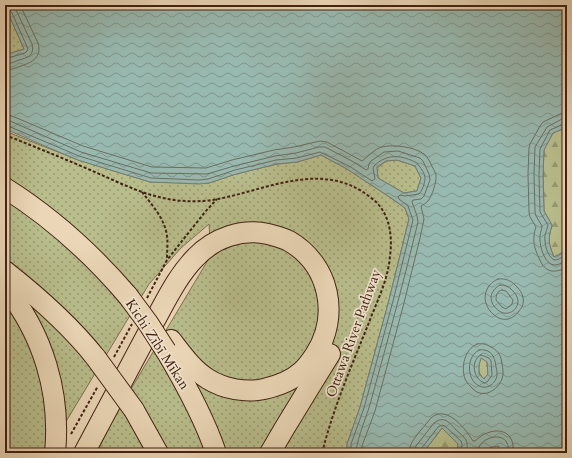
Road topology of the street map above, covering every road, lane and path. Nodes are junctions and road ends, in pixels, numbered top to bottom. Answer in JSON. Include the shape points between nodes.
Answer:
{"nodes":[{"id":1,"x":5,"y":135,"type":"edge"},
{"id":2,"x":5,"y":188,"type":"edge"},
{"id":3,"x":142,"y":191,"type":"junction"},
{"id":4,"x":167,"y":260,"type":"dead end"},
{"id":5,"x":5,"y":271,"type":"edge"},
{"id":6,"x":5,"y":287,"type":"edge"},
{"id":7,"x":168,"y":345,"type":"junction"},
{"id":8,"x":55,"y":453,"type":"edge"},
{"id":9,"x":72,"y":453,"type":"edge"},
{"id":10,"x":84,"y":453,"type":"edge"},
{"id":11,"x":158,"y":453,"type":"edge"},
{"id":12,"x":216,"y":453,"type":"edge"},
{"id":13,"x":270,"y":453,"type":"edge"},
{"id":14,"x":322,"y":453,"type":"edge"}],
"edges":[{"from":1,"to":3,"type":"path","name":"Ottawa River Pathway"},
{"from":2,"to":7,"type":"highway","name":"Kichi Zībī Mīkan","bridge":true,"via":[[41,213],[110,274],[148,324]]},
{"from":3,"to":4,"type":"path","via":[[164,224]]},
{"from":3,"to":14,"type":"path","name":"Ottawa River Pathway","via":[[168,199],[204,201],[314,178],[352,185],[371,197],[384,211],[391,236],[390,257],[384,284],[330,423]]},
{"from":5,"to":11,"type":"highway","bridge":true,"via":[[53,311],[96,358],[134,410]]},
{"from":6,"to":8,"type":"highway","via":[[29,323],[46,364],[56,411]]},
{"from":7,"to":10,"type":"highway","via":[[215,383],[249,390],[281,384],[306,367],[322,342],[329,312],[324,282],[308,256],[282,238],[260,232],[243,233],[228,236],[208,246],[190,262],[170,293]]},
{"from":7,"to":12,"type":"highway","name":"Kichi Zībī Mīkan"},
{"from":9,"to":13,"type":"highway","via":[[157,292],[177,261],[196,242],[215,229],[254,221],[288,228],[314,245],[332,269],[342,304],[339,331],[334,346]]}]}
